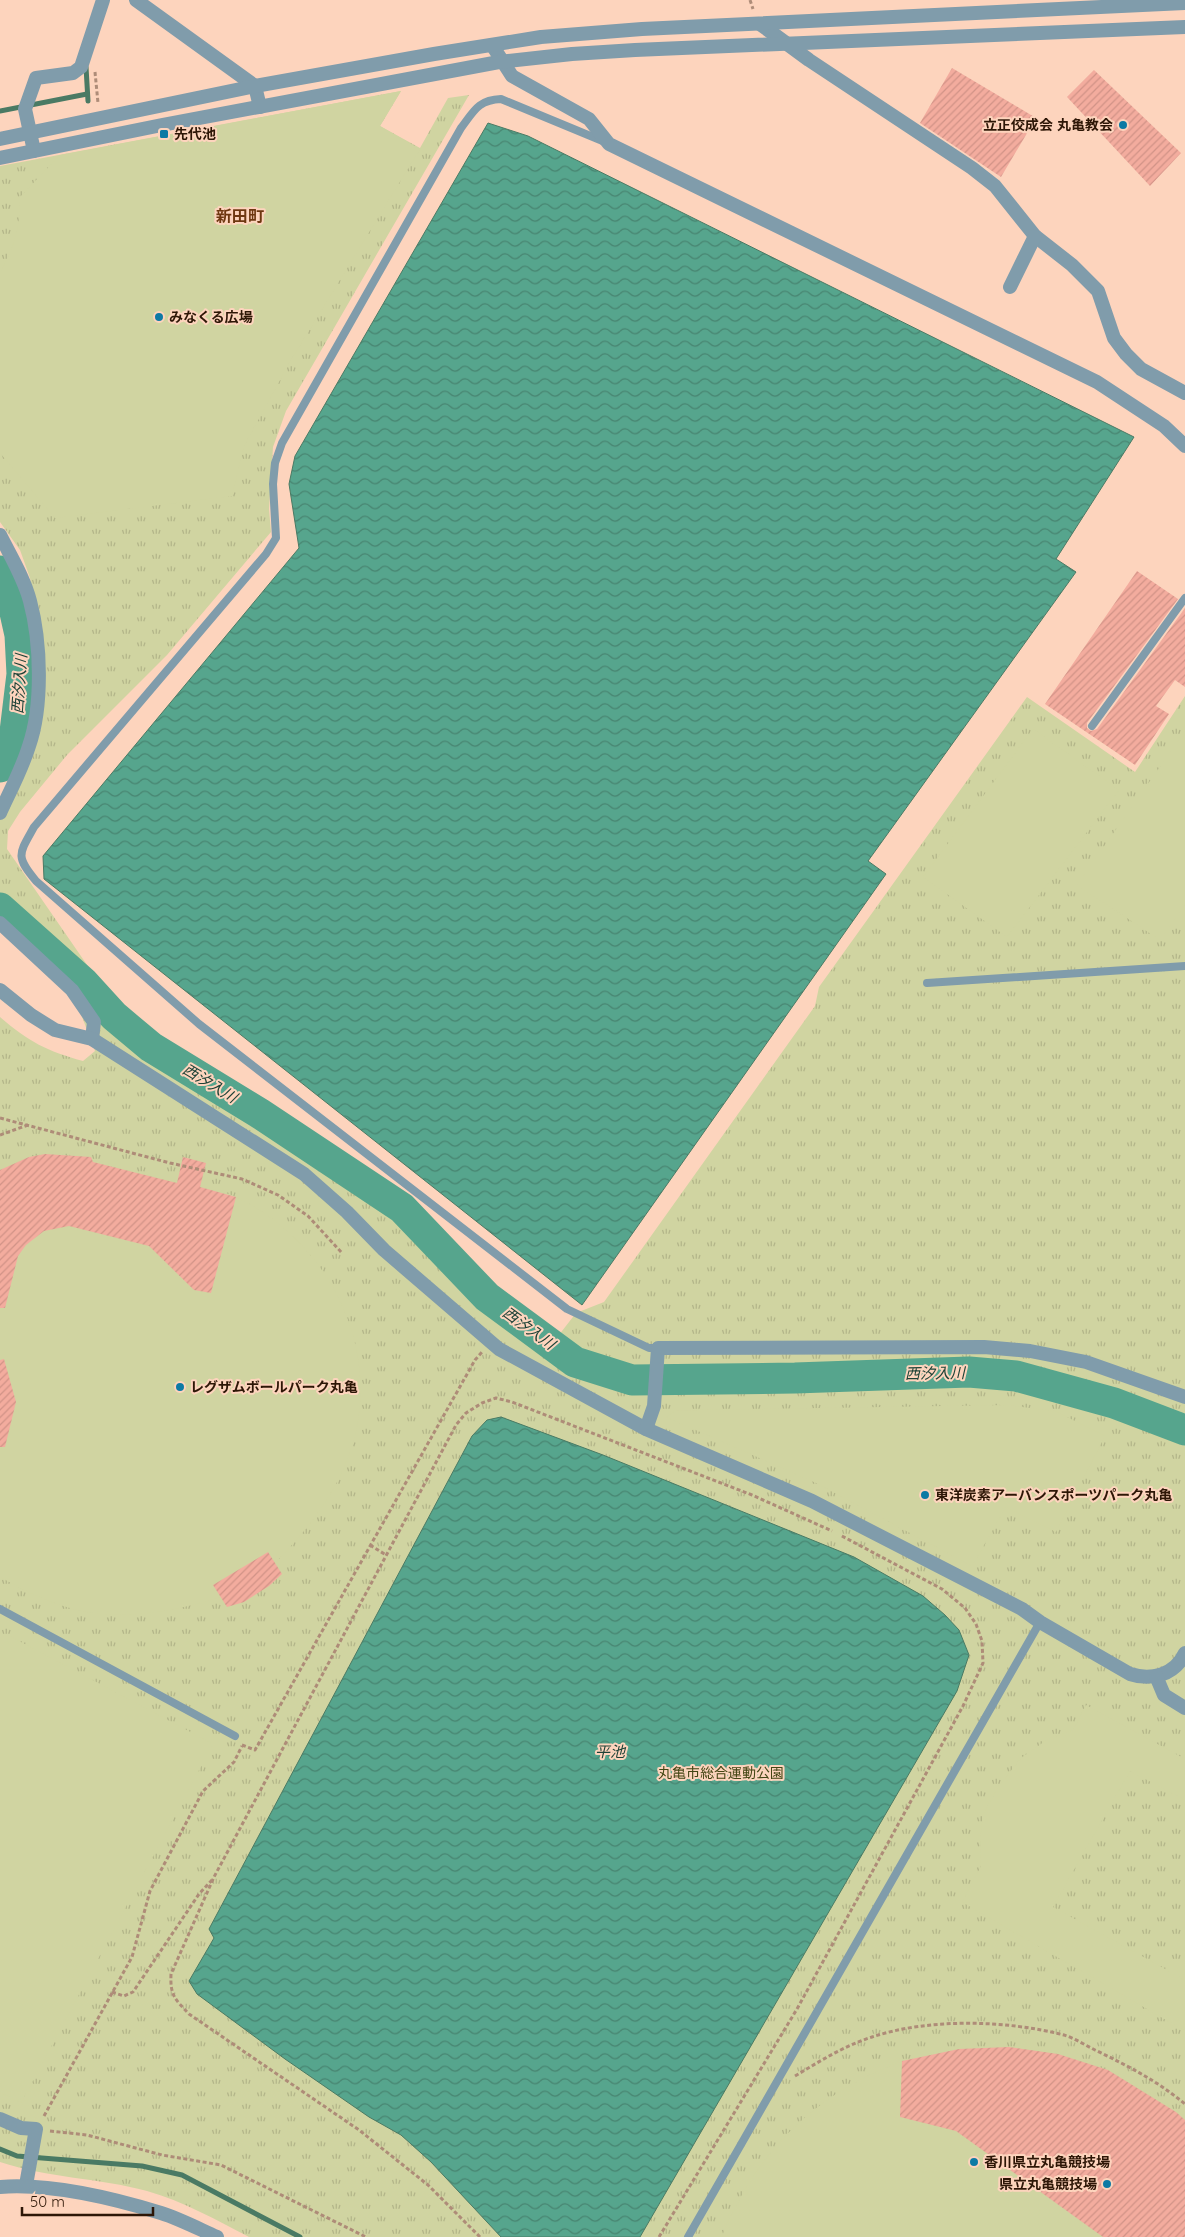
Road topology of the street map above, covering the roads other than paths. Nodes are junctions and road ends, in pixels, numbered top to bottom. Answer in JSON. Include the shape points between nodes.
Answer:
{"nodes":[{"id":1,"x":103,"y":0,"type":"edge"},
{"id":2,"x":136,"y":0,"type":"edge"},
{"id":3,"x":1185,"y":3,"type":"edge"},
{"id":4,"x":760,"y":24,"type":"junction"},
{"id":5,"x":1185,"y":27,"type":"edge"},
{"id":6,"x":787,"y":44,"type":"junction"},
{"id":7,"x":492,"y":45,"type":"junction"},
{"id":8,"x":503,"y":61,"type":"junction"},
{"id":9,"x":255,"y":86,"type":"junction"},
{"id":10,"x":260,"y":107,"type":"junction"},
{"id":11,"x":30,"y":133,"type":"junction"},
{"id":12,"x":0,"y":139,"type":"edge"},
{"id":13,"x":609,"y":144,"type":"junction"},
{"id":14,"x":34,"y":151,"type":"junction"},
{"id":15,"x":0,"y":158,"type":"edge"},
{"id":16,"x":1036,"y":236,"type":"junction"},
{"id":17,"x":1010,"y":288,"type":"dead end"},
{"id":18,"x":1185,"y":393,"type":"edge"},
{"id":19,"x":1185,"y":446,"type":"edge"},
{"id":20,"x":0,"y":535,"type":"edge"},
{"id":21,"x":1185,"y":598,"type":"edge"},
{"id":22,"x":1092,"y":726,"type":"dead end"},
{"id":23,"x":0,"y":811,"type":"edge"},
{"id":24,"x":0,"y":923,"type":"edge"},
{"id":25,"x":1185,"y":966,"type":"edge"},
{"id":26,"x":926,"y":983,"type":"dead end"},
{"id":27,"x":0,"y":990,"type":"edge"},
{"id":28,"x":92,"y":1039,"type":"junction"},
{"id":29,"x":658,"y":1348,"type":"junction"},
{"id":30,"x":1184,"y":1395,"type":"edge"},
{"id":31,"x":646,"y":1429,"type":"junction"},
{"id":32,"x":0,"y":1609,"type":"edge"},
{"id":33,"x":1040,"y":1622,"type":"junction"},
{"id":34,"x":1185,"y":1653,"type":"edge"},
{"id":35,"x":1156,"y":1676,"type":"junction"},
{"id":36,"x":1185,"y":1708,"type":"edge"},
{"id":37,"x":235,"y":1736,"type":"road end"},
{"id":38,"x":0,"y":2119,"type":"edge"},
{"id":39,"x":26,"y":2185,"type":"junction"},
{"id":40,"x":0,"y":2187,"type":"edge"},
{"id":41,"x":217,"y":2237,"type":"edge"},
{"id":42,"x":688,"y":2237,"type":"edge"}],
"edges":[{"from":1,"to":11,"type":"street","via":[[81,67],[73,73],[36,78],[27,104]]},
{"from":2,"to":9,"type":"street"},
{"from":3,"to":4,"type":"street"},
{"from":4,"to":6,"type":"street"},
{"from":4,"to":7,"type":"street","via":[[614,31]]},
{"from":5,"to":6,"type":"street"},
{"from":6,"to":8,"type":"street","via":[[590,53]]},
{"from":6,"to":16,"type":"street","via":[[972,168],[995,186]]},
{"from":7,"to":8,"type":"street"},
{"from":7,"to":9,"type":"street"},
{"from":8,"to":10,"type":"street"},
{"from":8,"to":13,"type":"street","via":[[512,76],[589,119]]},
{"from":9,"to":10,"type":"street"},
{"from":9,"to":11,"type":"street"},
{"from":10,"to":14,"type":"street"},
{"from":11,"to":12,"type":"street"},
{"from":11,"to":14,"type":"street"},
{"from":13,"to":19,"type":"street","via":[[1098,382],[1164,426]]},
{"from":13,"to":29,"type":"lane","via":[[501,99],[486,100],[474,109],[282,443],[275,463],[273,484],[276,538],[266,554],[34,826],[22,849],[23,865],[36,881],[199,1024],[567,1309],[649,1348]]},
{"from":14,"to":15,"type":"street"},
{"from":16,"to":17,"type":"street"},
{"from":16,"to":18,"type":"street","via":[[1098,291],[1114,338],[1126,354],[1141,369]]},
{"from":20,"to":23,"type":"street","via":[[30,602],[36,632],[38,691],[30,746]]},
{"from":21,"to":22,"type":"lane"},
{"from":24,"to":28,"type":"street","via":[[72,990],[94,1022]]},
{"from":25,"to":26,"type":"lane"},
{"from":27,"to":28,"type":"street","via":[[55,1030]]},
{"from":28,"to":31,"type":"street","via":[[304,1174],[384,1250],[499,1350]]},
{"from":29,"to":30,"type":"street","via":[[984,1347],[1030,1351],[1086,1362]]},
{"from":29,"to":31,"type":"street","via":[[654,1406]]},
{"from":31,"to":33,"type":"street","via":[[812,1500],[1022,1609]]},
{"from":32,"to":37,"type":"lane"},
{"from":33,"to":35,"type":"street","via":[[1130,1674]]},
{"from":33,"to":42,"type":"lane"},
{"from":34,"to":35,"type":"street","via":[[1176,1666]]},
{"from":35,"to":36,"type":"street","via":[[1164,1695]]},
{"from":38,"to":39,"type":"street","via":[[21,2128],[36,2129]]},
{"from":39,"to":40,"type":"street"},
{"from":39,"to":41,"type":"street","via":[[99,2197],[162,2214]]}]}
